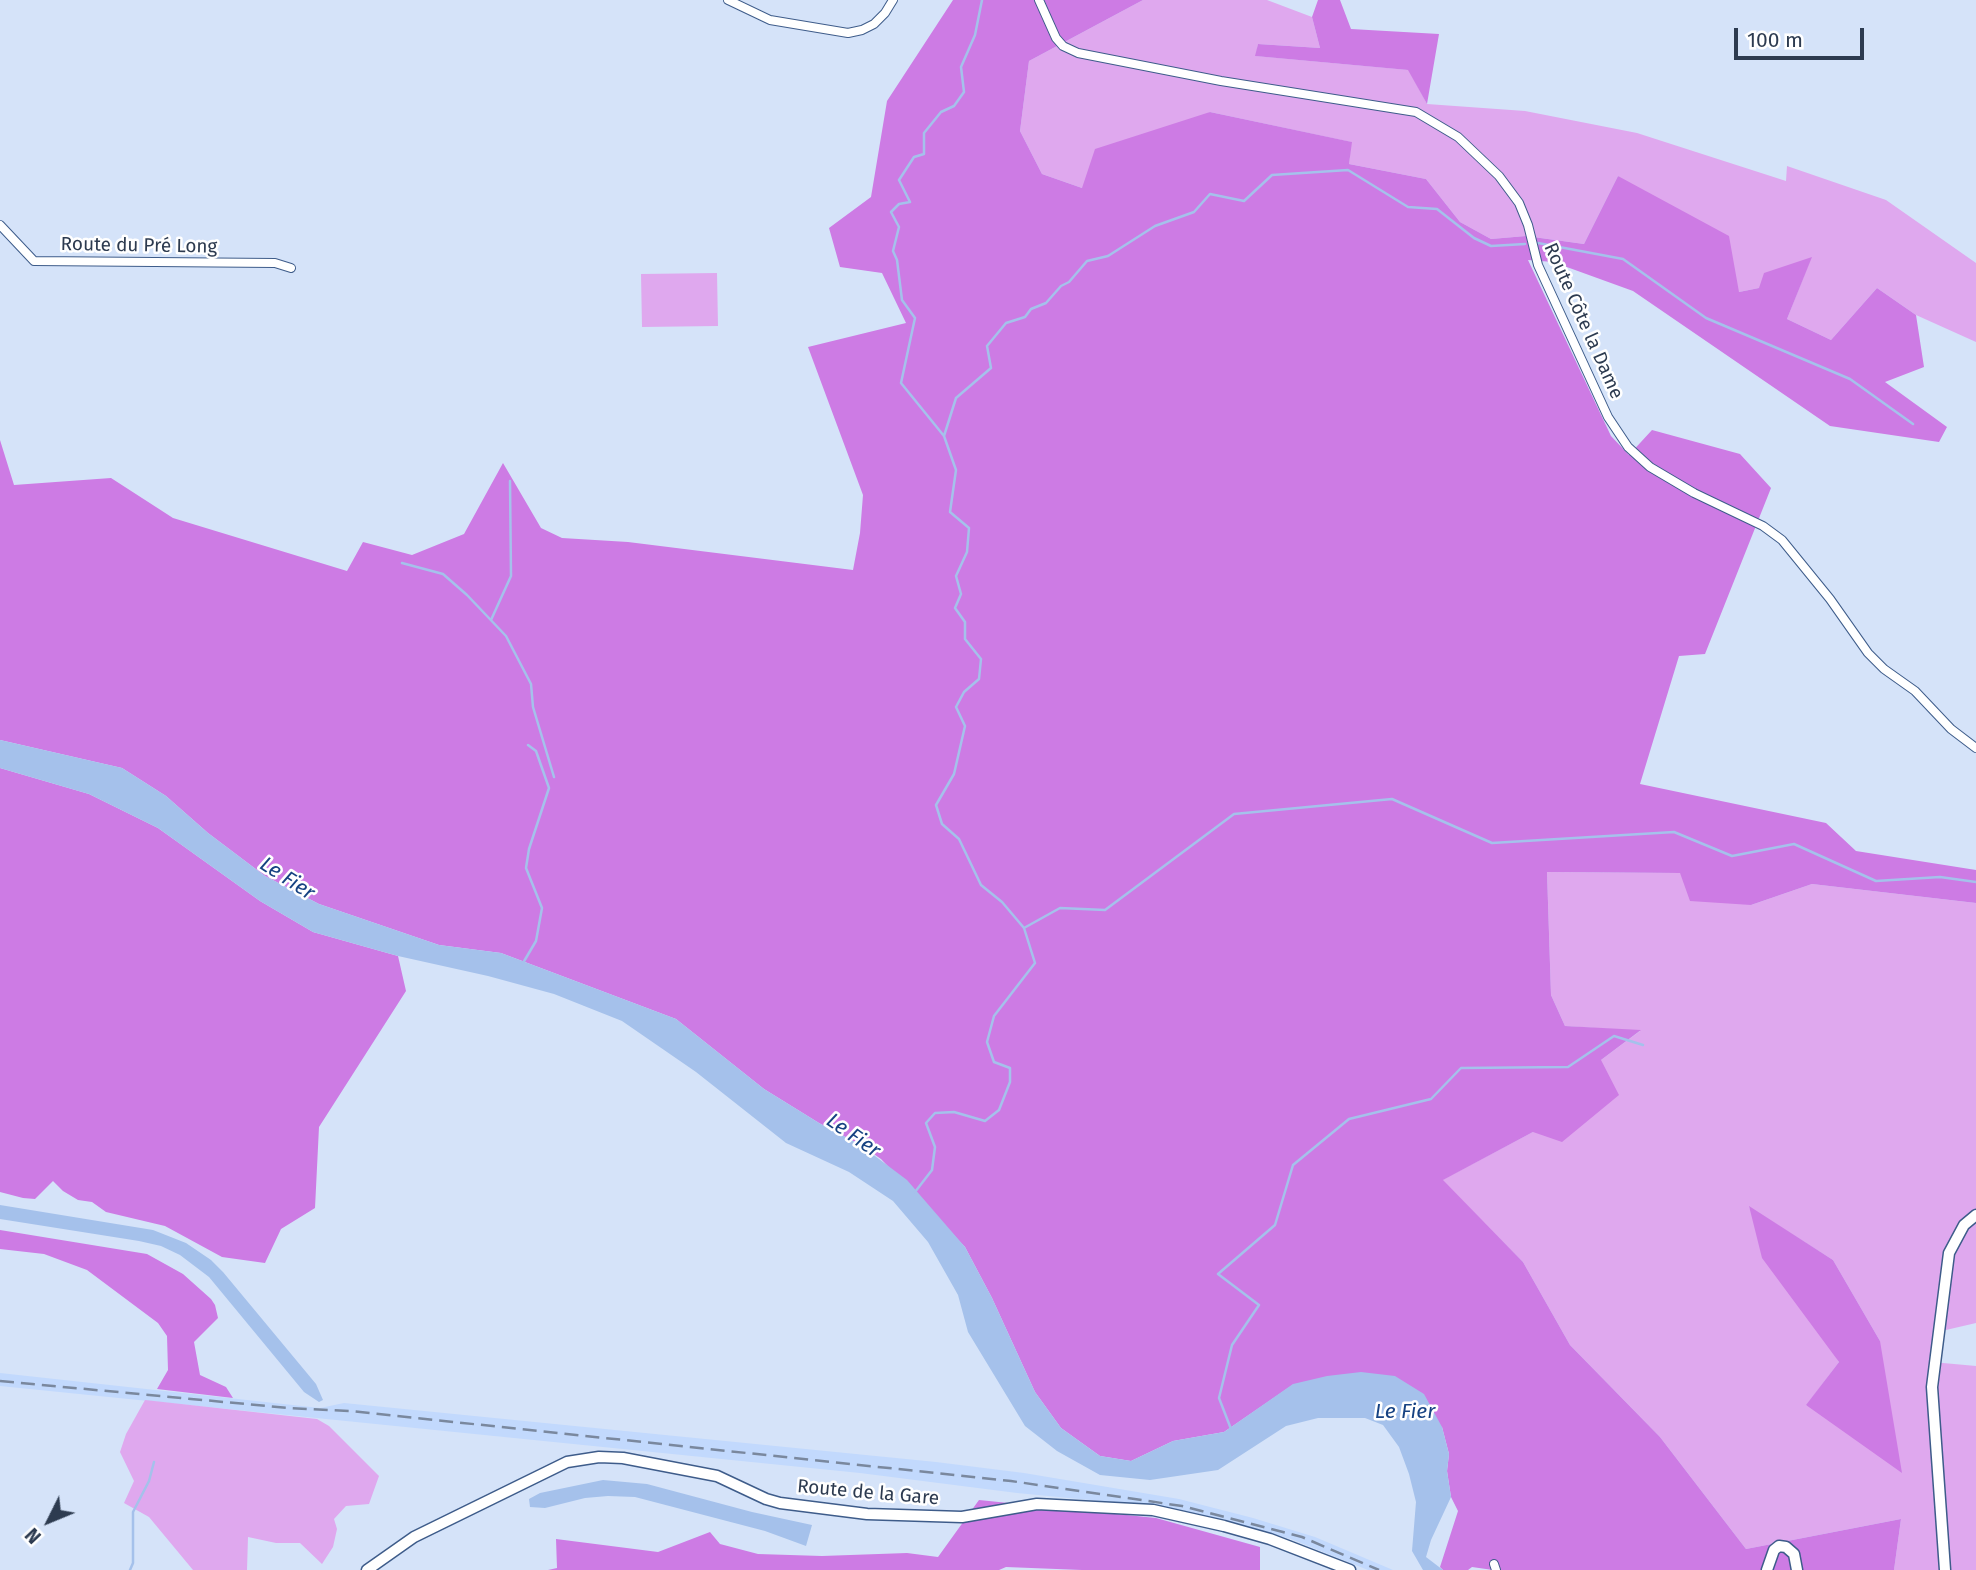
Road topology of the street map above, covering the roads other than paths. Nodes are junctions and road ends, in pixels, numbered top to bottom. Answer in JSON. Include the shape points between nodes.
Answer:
{"nodes":[{"id":1,"x":728,"y":0,"type":"edge"},
{"id":2,"x":893,"y":0,"type":"edge"},
{"id":3,"x":1040,"y":0,"type":"edge"},
{"id":4,"x":0,"y":225,"type":"edge"},
{"id":5,"x":291,"y":268,"type":"dead end"},
{"id":6,"x":1976,"y":748,"type":"edge"},
{"id":7,"x":1976,"y":1215,"type":"edge"},
{"id":8,"x":367,"y":1570,"type":"edge"},
{"id":9,"x":1350,"y":1570,"type":"edge"},
{"id":10,"x":1767,"y":1570,"type":"edge"},
{"id":11,"x":1797,"y":1570,"type":"edge"},
{"id":12,"x":1945,"y":1570,"type":"edge"}],
"edges":[{"from":1,"to":2,"type":"street","via":[[770,20],[848,33],[874,24]]},
{"from":3,"to":6,"type":"street","name":"Route Côte la Dame","via":[[1056,37],[1078,53],[1416,113],[1458,137],[1499,176],[1519,203],[1541,272],[1608,417],[1628,447],[1650,467],[1782,540],[1868,653]]},
{"from":4,"to":5,"type":"street","name":"Route du Pré Long","via":[[34,261],[275,263]]},
{"from":7,"to":12,"type":"street","via":[[1964,1225],[1949,1252],[1932,1387]]},
{"from":8,"to":9,"type":"street","name":"Route de la Gare","via":[[414,1537],[567,1462],[599,1457],[717,1476],[780,1503],[867,1514],[961,1517],[1037,1504],[1153,1510],[1270,1539]]},
{"from":10,"to":11,"type":"street","via":[[1779,1546],[1794,1553]]}]}
